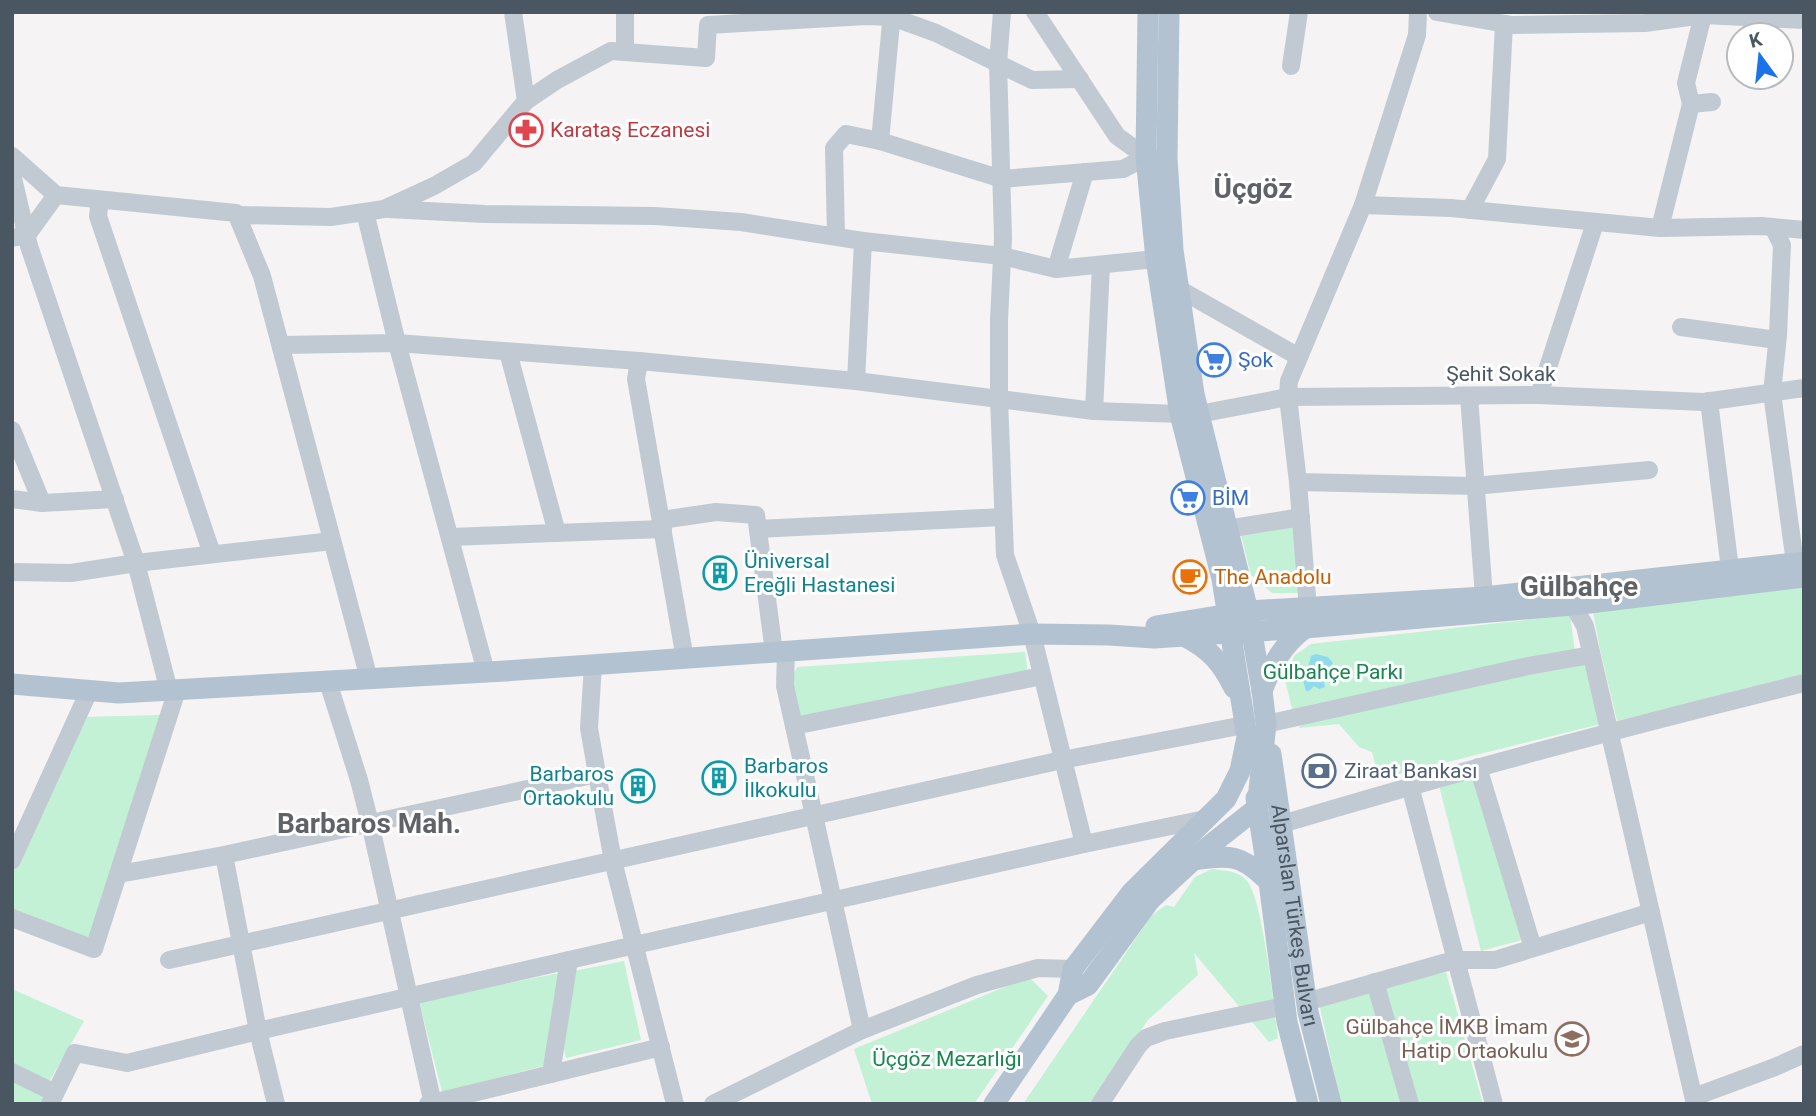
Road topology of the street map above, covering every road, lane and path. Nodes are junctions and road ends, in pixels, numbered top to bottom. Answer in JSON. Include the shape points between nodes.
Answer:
{"nodes":[{"id":1,"x":513,"y":12,"type":"edge"},
{"id":2,"x":625,"y":12,"type":"edge"},
{"id":3,"x":1002,"y":12,"type":"edge"},
{"id":4,"x":1035,"y":12,"type":"edge"},
{"id":5,"x":1148,"y":12,"type":"edge"},
{"id":6,"x":1168,"y":12,"type":"edge"},
{"id":7,"x":1300,"y":12,"type":"edge"},
{"id":8,"x":1418,"y":12,"type":"edge"},
{"id":9,"x":1437,"y":12,"type":"edge"},
{"id":10,"x":892,"y":15,"type":"edge"},
{"id":11,"x":1703,"y":15,"type":"junction"},
{"id":12,"x":708,"y":19,"type":"edge"},
{"id":13,"x":1804,"y":20,"type":"edge"},
{"id":14,"x":1504,"y":24,"type":"junction"},
{"id":15,"x":625,"y":52,"type":"junction"},
{"id":16,"x":998,"y":63,"type":"junction"},
{"id":17,"x":1291,"y":66,"type":"dead end"},
{"id":18,"x":1080,"y":79,"type":"junction"},
{"id":19,"x":526,"y":101,"type":"junction"},
{"id":20,"x":1712,"y":102,"type":"dead end"},
{"id":21,"x":1691,"y":104,"type":"junction"},
{"id":22,"x":880,"y":141,"type":"junction"},
{"id":23,"x":12,"y":156,"type":"edge"},
{"id":24,"x":1156,"y":158,"type":"junction"},
{"id":25,"x":1085,"y":172,"type":"junction"},
{"id":26,"x":12,"y":174,"type":"edge"},
{"id":27,"x":1002,"y":179,"type":"junction"},
{"id":28,"x":56,"y":195,"type":"junction"},
{"id":29,"x":100,"y":200,"type":"junction"},
{"id":30,"x":1363,"y":205,"type":"junction"},
{"id":31,"x":384,"y":209,"type":"junction"},
{"id":32,"x":1470,"y":210,"type":"junction"},
{"id":33,"x":365,"y":212,"type":"junction"},
{"id":34,"x":237,"y":215,"type":"junction"},
{"id":35,"x":1595,"y":223,"type":"junction"},
{"id":36,"x":1773,"y":227,"type":"junction"},
{"id":37,"x":1660,"y":228,"type":"junction"},
{"id":38,"x":1804,"y":230,"type":"edge"},
{"id":39,"x":836,"y":236,"type":"junction"},
{"id":40,"x":19,"y":237,"type":"edge"},
{"id":41,"x":863,"y":241,"type":"junction"},
{"id":42,"x":1002,"y":257,"type":"junction"},
{"id":43,"x":1156,"y":259,"type":"junction"},
{"id":44,"x":1101,"y":265,"type":"junction"},
{"id":45,"x":1056,"y":269,"type":"junction"},
{"id":46,"x":1179,"y":289,"type":"junction"},
{"id":47,"x":1681,"y":327,"type":"dead end"},
{"id":48,"x":1777,"y":340,"type":"junction"},
{"id":49,"x":397,"y":343,"type":"junction"},
{"id":50,"x":281,"y":345,"type":"junction"},
{"id":51,"x":508,"y":352,"type":"junction"},
{"id":52,"x":1299,"y":357,"type":"junction"},
{"id":53,"x":639,"y":361,"type":"junction"},
{"id":54,"x":856,"y":382,"type":"junction"},
{"id":55,"x":1804,"y":388,"type":"edge"},
{"id":56,"x":1772,"y":393,"type":"junction"},
{"id":57,"x":1539,"y":395,"type":"junction"},
{"id":58,"x":1469,"y":396,"type":"junction"},
{"id":59,"x":1288,"y":397,"type":"junction"},
{"id":60,"x":999,"y":398,"type":"junction"},
{"id":61,"x":1709,"y":401,"type":"junction"},
{"id":62,"x":1094,"y":411,"type":"junction"},
{"id":63,"x":1189,"y":414,"type":"junction"},
{"id":64,"x":12,"y":429,"type":"edge"},
{"id":65,"x":1648,"y":470,"type":"dead end"},
{"id":66,"x":1298,"y":482,"type":"junction"},
{"id":67,"x":1474,"y":486,"type":"junction"},
{"id":68,"x":12,"y":499,"type":"edge"},
{"id":69,"x":115,"y":499,"type":"junction"},
{"id":70,"x":42,"y":503,"type":"junction"},
{"id":71,"x":1003,"y":517,"type":"junction"},
{"id":72,"x":1301,"y":517,"type":"junction"},
{"id":73,"x":662,"y":525,"type":"junction"},
{"id":74,"x":758,"y":529,"type":"junction"},
{"id":75,"x":1227,"y":529,"type":"junction"},
{"id":76,"x":557,"y":533,"type":"junction"},
{"id":77,"x":450,"y":537,"type":"junction"},
{"id":78,"x":332,"y":541,"type":"junction"},
{"id":79,"x":212,"y":554,"type":"junction"},
{"id":80,"x":136,"y":563,"type":"junction"},
{"id":81,"x":1801,"y":567,"type":"edge"},
{"id":82,"x":1730,"y":569,"type":"junction"},
{"id":83,"x":12,"y":572,"type":"edge"},
{"id":84,"x":1231,"y":578,"type":"junction"},
{"id":85,"x":1484,"y":597,"type":"junction"},
{"id":86,"x":1573,"y":605,"type":"junction"},
{"id":87,"x":1300,"y":616,"type":"junction"},
{"id":88,"x":1240,"y":622,"type":"junction"},
{"id":89,"x":1188,"y":628,"type":"junction"},
{"id":90,"x":1032,"y":634,"type":"junction"},
{"id":91,"x":780,"y":652,"type":"junction"},
{"id":92,"x":1591,"y":654,"type":"junction"},
{"id":93,"x":685,"y":659,"type":"junction"},
{"id":94,"x":593,"y":665,"type":"junction"},
{"id":95,"x":486,"y":672,"type":"junction"},
{"id":96,"x":1042,"y":676,"type":"junction"},
{"id":97,"x":369,"y":679,"type":"junction"},
{"id":98,"x":328,"y":681,"type":"junction"},
{"id":99,"x":1804,"y":683,"type":"edge"},
{"id":100,"x":12,"y":684,"type":"edge"},
{"id":101,"x":173,"y":690,"type":"junction"},
{"id":102,"x":89,"y":691,"type":"junction"},
{"id":103,"x":1262,"y":691,"type":"junction"},
{"id":104,"x":1241,"y":702,"type":"junction"},
{"id":105,"x":794,"y":726,"type":"junction"},
{"id":106,"x":1252,"y":729,"type":"junction"},
{"id":107,"x":1608,"y":731,"type":"junction"},
{"id":108,"x":1062,"y":760,"type":"junction"},
{"id":109,"x":1478,"y":767,"type":"junction"},
{"id":110,"x":597,"y":774,"type":"junction"},
{"id":111,"x":1410,"y":786,"type":"junction"},
{"id":112,"x":1257,"y":808,"type":"junction"},
{"id":113,"x":814,"y":815,"type":"junction"},
{"id":114,"x":1205,"y":819,"type":"junction"},
{"id":115,"x":370,"y":823,"type":"junction"},
{"id":116,"x":1282,"y":824,"type":"junction"},
{"id":117,"x":1084,"y":844,"type":"junction"},
{"id":118,"x":224,"y":855,"type":"junction"},
{"id":119,"x":12,"y":860,"type":"edge"},
{"id":120,"x":1194,"y":860,"type":"junction"},
{"id":121,"x":613,"y":861,"type":"junction"},
{"id":122,"x":118,"y":874,"type":"junction"},
{"id":123,"x":1269,"y":882,"type":"junction"},
{"id":124,"x":833,"y":902,"type":"junction"},
{"id":125,"x":391,"y":910,"type":"junction"},
{"id":126,"x":1651,"y":912,"type":"junction"},
{"id":127,"x":12,"y":918,"type":"edge"},
{"id":128,"x":241,"y":944,"type":"junction"},
{"id":129,"x":635,"y":945,"type":"junction"},
{"id":130,"x":1533,"y":948,"type":"junction"},
{"id":131,"x":169,"y":960,"type":"dead end"},
{"id":132,"x":569,"y":960,"type":"junction"},
{"id":133,"x":1454,"y":960,"type":"junction"},
{"id":134,"x":1073,"y":969,"type":"junction"},
{"id":135,"x":1375,"y":982,"type":"junction"},
{"id":136,"x":1068,"y":995,"type":"junction"},
{"id":137,"x":408,"y":996,"type":"junction"},
{"id":138,"x":1306,"y":1002,"type":"junction"},
{"id":139,"x":1285,"y":1006,"type":"junction"},
{"id":140,"x":862,"y":1030,"type":"junction"},
{"id":141,"x":258,"y":1031,"type":"junction"},
{"id":142,"x":661,"y":1047,"type":"junction"},
{"id":143,"x":1804,"y":1054,"type":"edge"},
{"id":144,"x":12,"y":1072,"type":"edge"},
{"id":145,"x":551,"y":1074,"type":"junction"},
{"id":146,"x":52,"y":1098,"type":"edge"},
{"id":147,"x":1695,"y":1100,"type":"edge"},
{"id":148,"x":431,"y":1103,"type":"edge"},
{"id":149,"x":276,"y":1104,"type":"edge"},
{"id":150,"x":675,"y":1104,"type":"edge"},
{"id":151,"x":713,"y":1104,"type":"edge"},
{"id":152,"x":994,"y":1104,"type":"edge"},
{"id":153,"x":1100,"y":1104,"type":"edge"},
{"id":154,"x":1308,"y":1104,"type":"edge"},
{"id":155,"x":1331,"y":1104,"type":"edge"},
{"id":156,"x":1410,"y":1104,"type":"edge"},
{"id":157,"x":1494,"y":1104,"type":"edge"}],
"edges":[{"from":1,"to":19,"type":"street"},
{"from":2,"to":15,"type":"street"},
{"from":3,"to":16,"type":"street"},
{"from":4,"to":18,"type":"street"},
{"from":5,"to":24,"type":"main road"},
{"from":6,"to":24,"type":"main road"},
{"from":7,"to":17,"type":"street"},
{"from":8,"to":30,"type":"street","via":[[1417,35]]},
{"from":9,"to":14,"type":"street"},
{"from":10,"to":12,"type":"street"},
{"from":10,"to":16,"type":"street"},
{"from":10,"to":22,"type":"street"},
{"from":11,"to":13,"type":"street"},
{"from":11,"to":14,"type":"street","via":[[1645,23]]},
{"from":11,"to":21,"type":"street","via":[[1686,83]]},
{"from":12,"to":15,"type":"street","via":[[706,58]]},
{"from":14,"to":32,"type":"street","via":[[1497,159]]},
{"from":15,"to":19,"type":"street","via":[[611,51]]},
{"from":16,"to":18,"type":"street","via":[[1032,80]]},
{"from":16,"to":27,"type":"street"},
{"from":18,"to":24,"type":"street","via":[[1117,136]]},
{"from":19,"to":31,"type":"street","via":[[474,163]]},
{"from":20,"to":21,"type":"street"},
{"from":21,"to":37,"type":"street"},
{"from":22,"to":27,"type":"street"},
{"from":22,"to":39,"type":"street","via":[[846,134],[834,148]]},
{"from":23,"to":28,"type":"street"},
{"from":24,"to":25,"type":"street","via":[[1123,169]]},
{"from":24,"to":43,"type":"main road"},
{"from":24,"to":46,"type":"main road"},
{"from":25,"to":27,"type":"street"},
{"from":25,"to":45,"type":"street"},
{"from":26,"to":40,"type":"street"},
{"from":27,"to":42,"type":"street"},
{"from":28,"to":29,"type":"street"},
{"from":28,"to":40,"type":"street"},
{"from":29,"to":34,"type":"street"},
{"from":29,"to":79,"type":"street","via":[[99,216]]},
{"from":30,"to":32,"type":"street"},
{"from":30,"to":52,"type":"street"},
{"from":31,"to":33,"type":"street"},
{"from":31,"to":39,"type":"street","via":[[655,216]]},
{"from":32,"to":35,"type":"street"},
{"from":33,"to":34,"type":"street","via":[[331,217]]},
{"from":33,"to":49,"type":"street"},
{"from":34,"to":50,"type":"street","via":[[262,275]]},
{"from":35,"to":37,"type":"street"},
{"from":35,"to":57,"type":"street"},
{"from":36,"to":37,"type":"street"},
{"from":36,"to":38,"type":"street"},
{"from":36,"to":48,"type":"street","via":[[1782,245]]},
{"from":39,"to":41,"type":"street"},
{"from":40,"to":69,"type":"street"},
{"from":41,"to":42,"type":"street"},
{"from":41,"to":54,"type":"street"},
{"from":42,"to":45,"type":"street"},
{"from":42,"to":60,"type":"street"},
{"from":43,"to":44,"type":"street"},
{"from":43,"to":63,"type":"main road"},
{"from":44,"to":45,"type":"street"},
{"from":44,"to":62,"type":"street"},
{"from":46,"to":52,"type":"street"},
{"from":46,"to":63,"type":"main road"},
{"from":47,"to":48,"type":"street"},
{"from":48,"to":56,"type":"street"},
{"from":49,"to":50,"type":"street","name":"Şehit Sokak"},
{"from":49,"to":51,"type":"street","name":"Şehit Sokak"},
{"from":49,"to":77,"type":"street"},
{"from":50,"to":78,"type":"street"},
{"from":51,"to":53,"type":"street","name":"Şehit Sokak"},
{"from":51,"to":76,"type":"street"},
{"from":52,"to":59,"type":"street"},
{"from":53,"to":54,"type":"street","name":"Şehit Sokak"},
{"from":53,"to":73,"type":"street","via":[[636,379]]},
{"from":54,"to":60,"type":"street","name":"Şehit Sokak"},
{"from":55,"to":56,"type":"street","name":"Şehit Sokak"},
{"from":56,"to":61,"type":"street","name":"Şehit Sokak"},
{"from":56,"to":81,"type":"street"},
{"from":57,"to":58,"type":"street","name":"Şehit Sokak"},
{"from":57,"to":61,"type":"street","name":"Şehit Sokak"},
{"from":58,"to":59,"type":"street","name":"Şehit Sokak"},
{"from":58,"to":67,"type":"street"},
{"from":59,"to":63,"type":"street","name":"Şehit Sokak"},
{"from":59,"to":66,"type":"street"},
{"from":60,"to":62,"type":"street","name":"Şehit Sokak"},
{"from":60,"to":71,"type":"street"},
{"from":61,"to":82,"type":"street"},
{"from":62,"to":63,"type":"street","name":"Şehit Sokak"},
{"from":63,"to":75,"type":"main road"},
{"from":63,"to":84,"type":"main road"},
{"from":64,"to":70,"type":"street"},
{"from":65,"to":67,"type":"street"},
{"from":66,"to":67,"type":"street"},
{"from":66,"to":72,"type":"street"},
{"from":67,"to":85,"type":"street"},
{"from":68,"to":70,"type":"street"},
{"from":69,"to":70,"type":"street"},
{"from":69,"to":80,"type":"street"},
{"from":71,"to":74,"type":"street"},
{"from":71,"to":90,"type":"street","via":[[1005,555]]},
{"from":72,"to":75,"type":"street"},
{"from":72,"to":87,"type":"street"},
{"from":73,"to":74,"type":"street","via":[[716,512],[756,515]]},
{"from":73,"to":76,"type":"street"},
{"from":73,"to":93,"type":"street"},
{"from":74,"to":91,"type":"street"},
{"from":75,"to":84,"type":"main road"},
{"from":76,"to":77,"type":"street"},
{"from":77,"to":95,"type":"street"},
{"from":78,"to":79,"type":"street"},
{"from":78,"to":97,"type":"street"},
{"from":79,"to":80,"type":"street"},
{"from":80,"to":83,"type":"street","via":[[71,573]]},
{"from":80,"to":101,"type":"street"},
{"from":81,"to":82,"type":"main road"},
{"from":81,"to":86,"type":"main road"},
{"from":82,"to":85,"type":"main road"},
{"from":84,"to":87,"type":"main road"},
{"from":84,"to":88,"type":"main road"},
{"from":84,"to":89,"type":"main road"},
{"from":85,"to":87,"type":"main road"},
{"from":86,"to":87,"type":"main road"},
{"from":86,"to":92,"type":"street","via":[[1585,626]]},
{"from":87,"to":88,"type":"main road"},
{"from":87,"to":103,"type":"main road"},
{"from":88,"to":89,"type":"main road"},
{"from":88,"to":103,"type":"main road"},
{"from":88,"to":104,"type":"main road"},
{"from":89,"to":90,"type":"main road","via":[[1154,638]]},
{"from":89,"to":104,"type":"main road","via":[[1219,661]]},
{"from":90,"to":91,"type":"main road"},
{"from":90,"to":96,"type":"street"},
{"from":91,"to":93,"type":"main road"},
{"from":91,"to":105,"type":"street"},
{"from":92,"to":106,"type":"street"},
{"from":92,"to":107,"type":"street"},
{"from":93,"to":94,"type":"main road"},
{"from":94,"to":95,"type":"main road"},
{"from":94,"to":110,"type":"street","via":[[589,728]]},
{"from":95,"to":97,"type":"main road"},
{"from":96,"to":105,"type":"street"},
{"from":96,"to":108,"type":"street"},
{"from":97,"to":98,"type":"main road"},
{"from":98,"to":101,"type":"main road"},
{"from":98,"to":115,"type":"street"},
{"from":99,"to":107,"type":"street"},
{"from":100,"to":102,"type":"main road"},
{"from":101,"to":102,"type":"main road"},
{"from":101,"to":122,"type":"street"},
{"from":102,"to":119,"type":"street"},
{"from":103,"to":106,"type":"main road"},
{"from":104,"to":106,"type":"main road"},
{"from":105,"to":113,"type":"street"},
{"from":106,"to":108,"type":"street"},
{"from":106,"to":112,"type":"main road","name":"Alparslan Türkeş Bulvarı"},
{"from":106,"to":114,"type":"main road","via":[[1226,799]]},
{"from":106,"to":116,"type":"main road","name":"Alparslan Türkeş Bulvarı"},
{"from":107,"to":109,"type":"street"},
{"from":107,"to":126,"type":"street"},
{"from":108,"to":113,"type":"street"},
{"from":108,"to":117,"type":"street"},
{"from":109,"to":111,"type":"street"},
{"from":109,"to":130,"type":"street"},
{"from":110,"to":115,"type":"street"},
{"from":110,"to":121,"type":"street"},
{"from":111,"to":116,"type":"street"},
{"from":111,"to":133,"type":"street"},
{"from":112,"to":120,"type":"main road"},
{"from":112,"to":123,"type":"main road","name":"Alparslan Türkeş Bulvarı"},
{"from":113,"to":121,"type":"street"},
{"from":113,"to":124,"type":"street"},
{"from":114,"to":117,"type":"street"},
{"from":114,"to":134,"type":"main road","via":[[1131,893]]},
{"from":115,"to":118,"type":"street"},
{"from":115,"to":125,"type":"street"},
{"from":116,"to":138,"type":"main road","name":"Alparslan Türkeş Bulvarı"},
{"from":117,"to":124,"type":"street"},
{"from":118,"to":122,"type":"street"},
{"from":118,"to":128,"type":"street"},
{"from":120,"to":123,"type":"main road","via":[[1237,858],[1255,867]]},
{"from":120,"to":136,"type":"main road","via":[[1150,900],[1088,985]]},
{"from":121,"to":125,"type":"street"},
{"from":121,"to":129,"type":"street"},
{"from":122,"to":127,"type":"street","via":[[94,949]]},
{"from":123,"to":139,"type":"main road","name":"Alparslan Türkeş Bulvarı"},
{"from":124,"to":129,"type":"street"},
{"from":124,"to":140,"type":"street"},
{"from":125,"to":128,"type":"street"},
{"from":125,"to":137,"type":"street"},
{"from":126,"to":130,"type":"street"},
{"from":126,"to":147,"type":"street"},
{"from":128,"to":131,"type":"street"},
{"from":128,"to":141,"type":"street"},
{"from":129,"to":132,"type":"street"},
{"from":129,"to":142,"type":"street"},
{"from":130,"to":133,"type":"street","via":[[1495,960]]},
{"from":132,"to":137,"type":"street"},
{"from":132,"to":145,"type":"street"},
{"from":133,"to":135,"type":"street"},
{"from":133,"to":157,"type":"street"},
{"from":134,"to":136,"type":"main road"},
{"from":134,"to":140,"type":"street","via":[[1038,968],[977,985]]},
{"from":135,"to":138,"type":"street"},
{"from":135,"to":156,"type":"street"},
{"from":136,"to":152,"type":"main road"},
{"from":137,"to":141,"type":"street"},
{"from":137,"to":148,"type":"street"},
{"from":138,"to":155,"type":"main road","name":"Alparslan Türkeş Bulvarı"},
{"from":139,"to":153,"type":"street","via":[[1146,1038]]},
{"from":139,"to":154,"type":"main road","name":"Alparslan Türkeş Bulvarı"},
{"from":140,"to":151,"type":"street"},
{"from":141,"to":146,"type":"street","via":[[127,1063],[75,1053]]},
{"from":141,"to":149,"type":"street"},
{"from":142,"to":145,"type":"street"},
{"from":142,"to":150,"type":"street"},
{"from":143,"to":147,"type":"street"},
{"from":144,"to":146,"type":"street"},
{"from":145,"to":148,"type":"street"}]}
